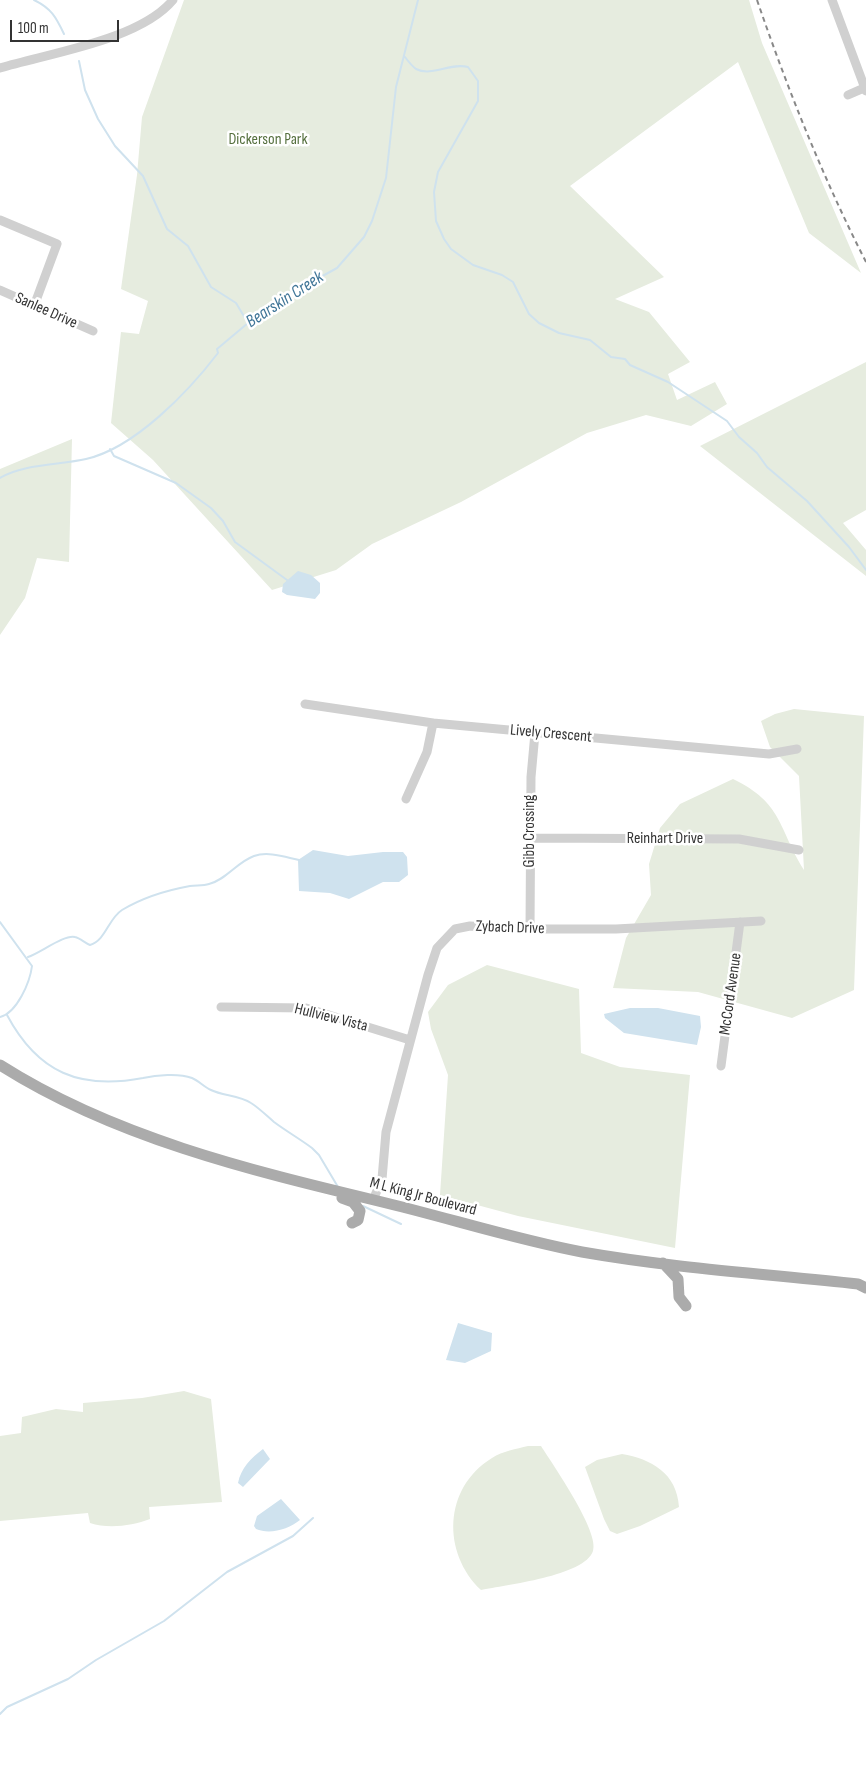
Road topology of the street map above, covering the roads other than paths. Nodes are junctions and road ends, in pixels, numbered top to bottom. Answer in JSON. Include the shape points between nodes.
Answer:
{"nodes":[{"id":1,"x":173,"y":0,"type":"edge"},
{"id":2,"x":832,"y":0,"type":"edge"},
{"id":3,"x":0,"y":68,"type":"edge"},
{"id":4,"x":865,"y":88,"type":"edge"},
{"id":5,"x":848,"y":95,"type":"dead end"},
{"id":6,"x":0,"y":220,"type":"edge"},
{"id":7,"x":0,"y":290,"type":"edge"},
{"id":8,"x":34,"y":306,"type":"junction"},
{"id":9,"x":93,"y":331,"type":"dead end"},
{"id":10,"x":305,"y":704,"type":"dead end"},
{"id":11,"x":433,"y":723,"type":"junction"},
{"id":12,"x":536,"y":733,"type":"junction"},
{"id":13,"x":797,"y":749,"type":"dead end"},
{"id":14,"x":406,"y":799,"type":"dead end"},
{"id":15,"x":529,"y":838,"type":"junction"},
{"id":16,"x":799,"y":850,"type":"dead end"},
{"id":17,"x":761,"y":921,"type":"dead end"},
{"id":18,"x":740,"y":922,"type":"junction"},
{"id":19,"x":530,"y":929,"type":"junction"},
{"id":20,"x":221,"y":1007,"type":"dead end"},
{"id":21,"x":410,"y":1040,"type":"junction"},
{"id":22,"x":1,"y":1066,"type":"edge"},
{"id":23,"x":721,"y":1066,"type":"dead end"},
{"id":24,"x":188,"y":1149,"type":"junction"},
{"id":25,"x":373,"y":1200,"type":"junction"},
{"id":26,"x":352,"y":1223,"type":"dead end"},
{"id":27,"x":663,"y":1263,"type":"junction"},
{"id":28,"x":863,"y":1284,"type":"edge"},
{"id":29,"x":686,"y":1306,"type":"dead end"}],
"edges":[{"from":1,"to":3,"type":"street","via":[[165,10],[142,26]]},
{"from":2,"to":4,"type":"street"},
{"from":4,"to":5,"type":"street"},
{"from":6,"to":8,"type":"street","via":[[57,244]]},
{"from":7,"to":8,"type":"street","name":"Sanlee Drive"},
{"from":8,"to":9,"type":"street","name":"Sanlee Drive"},
{"from":10,"to":11,"type":"street","name":"Lively Crescent"},
{"from":11,"to":12,"type":"street","name":"Lively Crescent"},
{"from":11,"to":14,"type":"street","via":[[427,752]]},
{"from":12,"to":13,"type":"street","name":"Lively Crescent","via":[[769,754]]},
{"from":12,"to":15,"type":"street","name":"Gibb Crossing"},
{"from":15,"to":16,"type":"street","name":"Reinhart Drive","via":[[739,839]]},
{"from":15,"to":19,"type":"street","name":"Gibb Crossing"},
{"from":17,"to":18,"type":"street","name":"Zybach Drive"},
{"from":18,"to":19,"type":"street","name":"Zybach Drive","via":[[616,929]]},
{"from":18,"to":23,"type":"street","name":"McCord Avenue"},
{"from":19,"to":21,"type":"street","name":"Zybach Drive","via":[[470,926],[455,929],[437,948]]},
{"from":20,"to":21,"type":"street","name":"Hullview Vista","via":[[306,1008]]},
{"from":21,"to":25,"type":"street","name":"Zybach Drive","via":[[386,1132],[382,1180]]},
{"from":22,"to":24,"type":"main road","name":"M L King Jr Boulevard","via":[[82,1110]]},
{"from":24,"to":25,"type":"main road","name":"M L King Jr Boulevard"},
{"from":24,"to":26,"type":"main road","via":[[215,1161],[353,1202],[360,1211],[358,1220]]},
{"from":25,"to":27,"type":"main road","name":"M L King Jr Boulevard","via":[[516,1238],[581,1252]]},
{"from":27,"to":28,"type":"main road","name":"M L King Jr Boulevard"},
{"from":27,"to":29,"type":"main road","via":[[678,1279],[679,1297]]}]}
